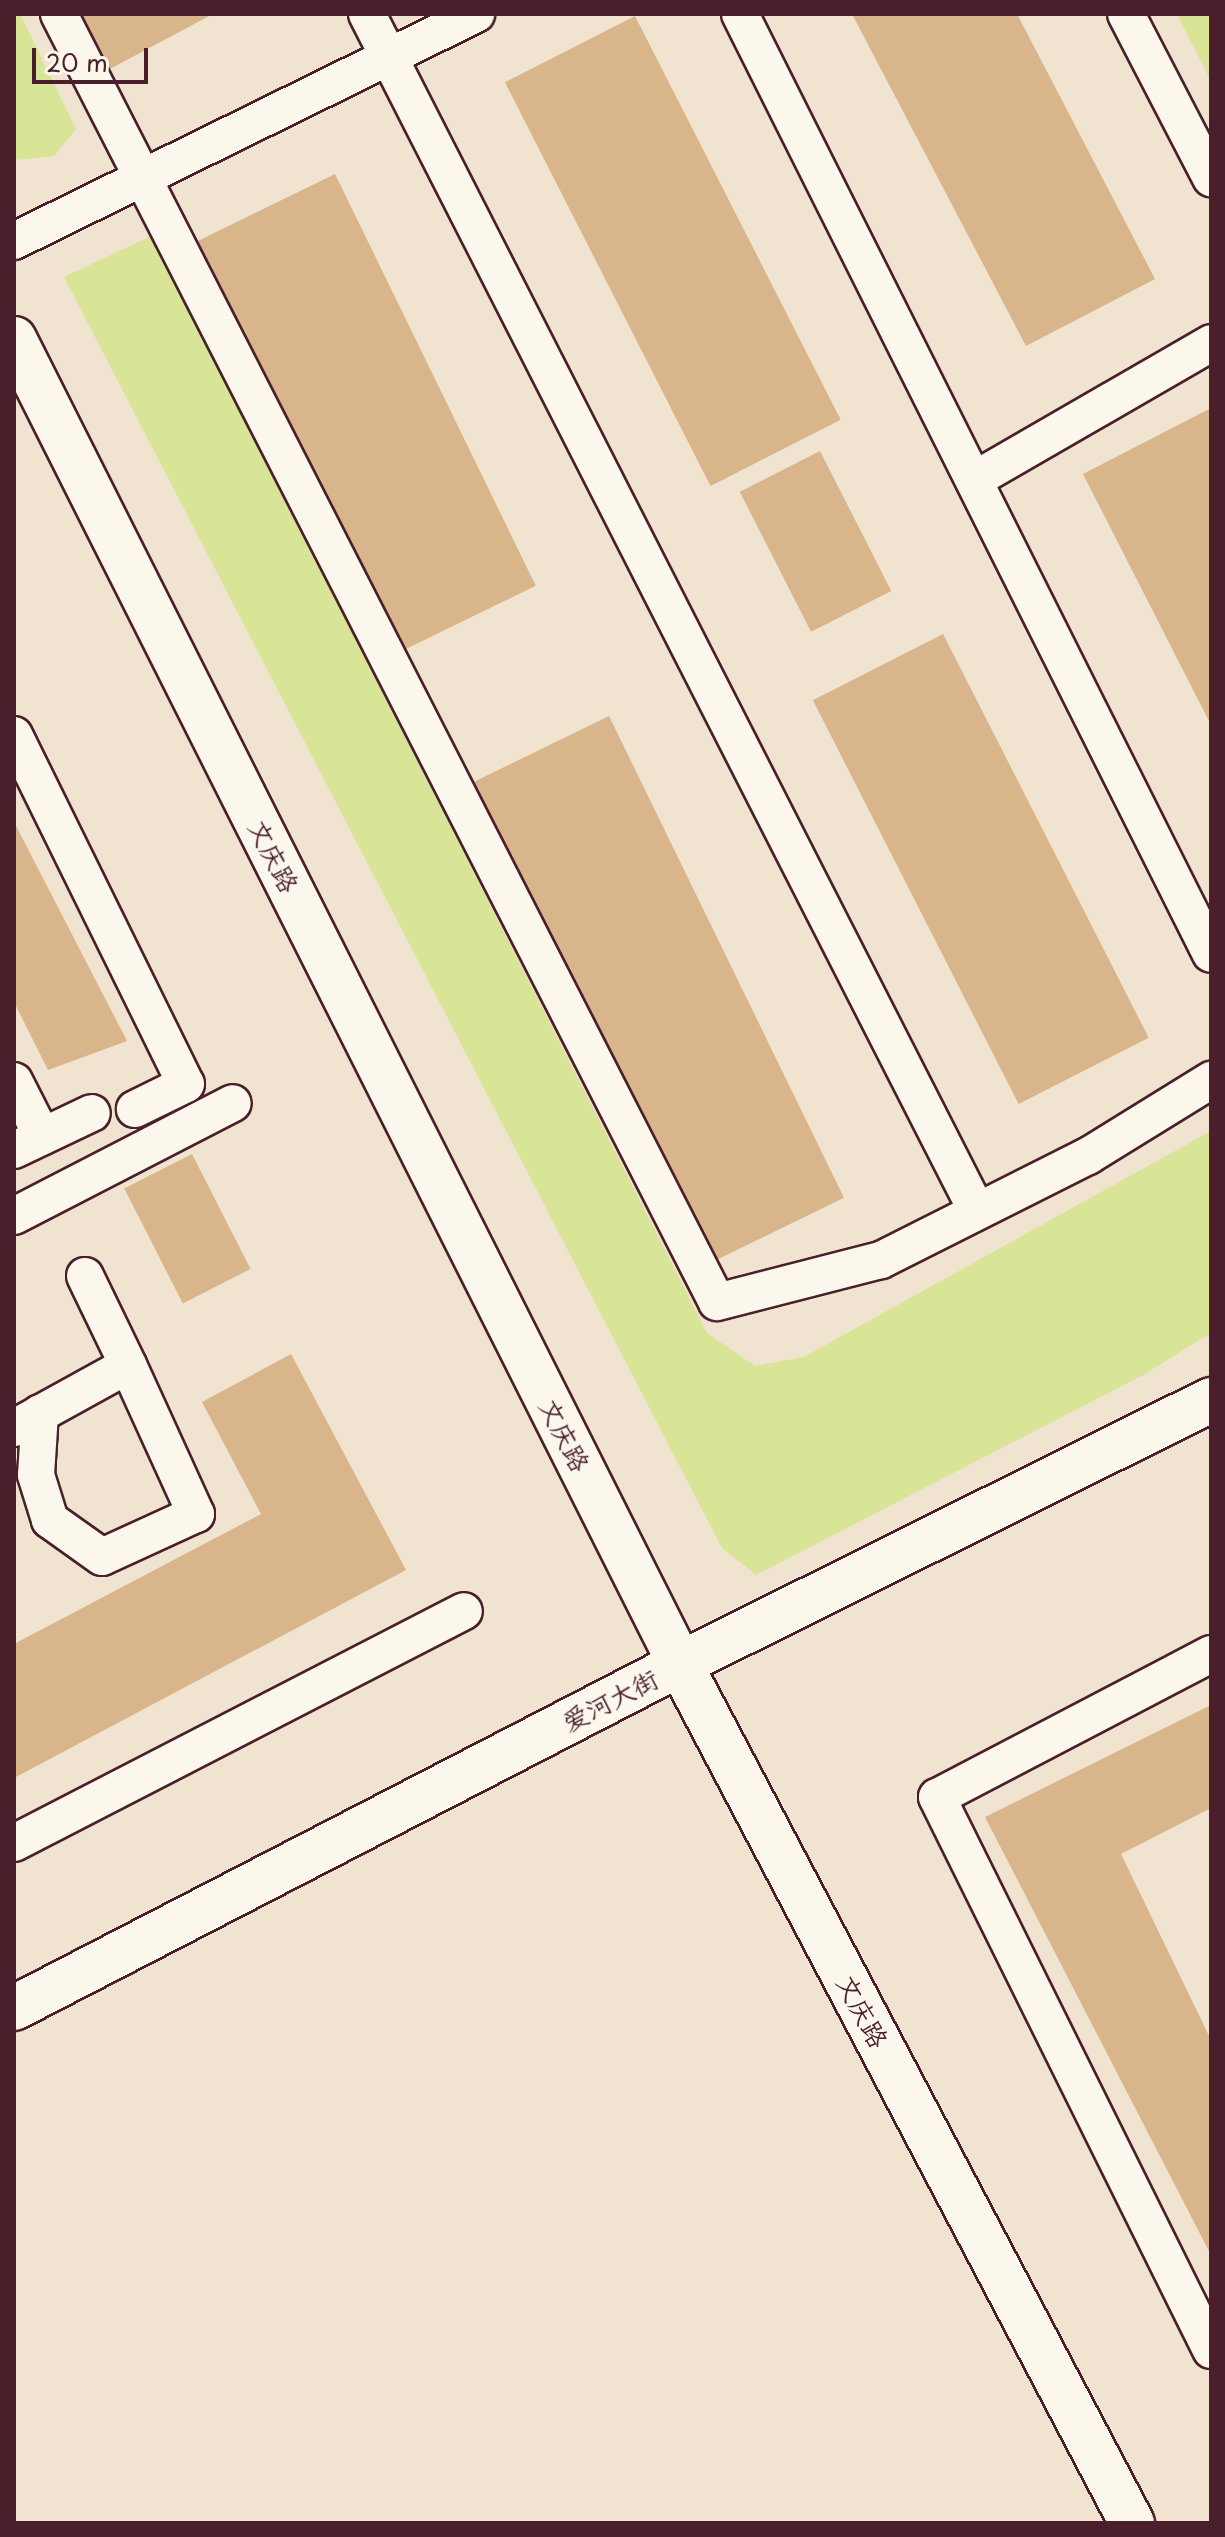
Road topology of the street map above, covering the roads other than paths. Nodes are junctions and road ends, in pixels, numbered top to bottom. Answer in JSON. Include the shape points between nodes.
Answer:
{"nodes":[{"id":1,"x":59,"y":14,"type":"edge"},
{"id":2,"x":367,"y":14,"type":"edge"},
{"id":3,"x":476,"y":14,"type":"edge"},
{"id":4,"x":740,"y":14,"type":"edge"},
{"id":5,"x":1126,"y":14,"type":"edge"},
{"id":6,"x":390,"y":60,"type":"junction"},
{"id":7,"x":1211,"y":178,"type":"edge"},
{"id":8,"x":142,"y":180,"type":"junction"},
{"id":9,"x":14,"y":241,"type":"edge"},
{"id":10,"x":14,"y":339,"type":"edge"},
{"id":11,"x":1211,"y":343,"type":"edge"},
{"id":12,"x":974,"y":480,"type":"junction"},
{"id":13,"x":14,"y":735,"type":"edge"},
{"id":14,"x":1211,"y":954,"type":"edge"},
{"id":15,"x":1211,"y":1080,"type":"edge"},
{"id":16,"x":233,"y":1103,"type":"dead end"},
{"id":17,"x":135,"y":1109,"type":"dead end"},
{"id":18,"x":92,"y":1113,"type":"dead end"},
{"id":19,"x":23,"y":1117,"type":"edge"},
{"id":20,"x":977,"y":1211,"type":"junction"},
{"id":21,"x":14,"y":1216,"type":"edge"},
{"id":22,"x":85,"y":1276,"type":"dead end"},
{"id":23,"x":128,"y":1365,"type":"junction"},
{"id":24,"x":1211,"y":1400,"type":"edge"},
{"id":25,"x":27,"y":1420,"type":"edge"},
{"id":26,"x":464,"y":1611,"type":"dead end"},
{"id":27,"x":1211,"y":1654,"type":"edge"},
{"id":28,"x":680,"y":1664,"type":"junction"},
{"id":29,"x":14,"y":1843,"type":"edge"},
{"id":30,"x":14,"y":2008,"type":"edge"},
{"id":31,"x":1211,"y":2350,"type":"edge"},
{"id":32,"x":1132,"y":2523,"type":"edge"}],
"edges":[{"from":1,"to":8,"type":"street"},
{"from":2,"to":6,"type":"street"},
{"from":3,"to":6,"type":"street"},
{"from":4,"to":12,"type":"street"},
{"from":5,"to":7,"type":"street"},
{"from":6,"to":8,"type":"street"},
{"from":6,"to":20,"type":"street"},
{"from":8,"to":9,"type":"street"},
{"from":8,"to":20,"type":"street","via":[[717,1302],[881,1260]]},
{"from":10,"to":28,"type":"street","name":"文庆路"},
{"from":11,"to":12,"type":"street"},
{"from":12,"to":14,"type":"street"},
{"from":13,"to":17,"type":"street","via":[[186,1084]]},
{"from":15,"to":20,"type":"street","via":[[1088,1156]]},
{"from":16,"to":21,"type":"street"},
{"from":18,"to":19,"type":"street"},
{"from":22,"to":23,"type":"street"},
{"from":23,"to":25,"type":"street"},
{"from":23,"to":25,"type":"street","via":[[196,1514],[102,1557],[50,1520]]},
{"from":24,"to":28,"type":"street","name":"爱河大街"},
{"from":26,"to":29,"type":"street"},
{"from":27,"to":31,"type":"street","via":[[937,1797]]},
{"from":28,"to":30,"type":"street","name":"爱河大街"},
{"from":28,"to":32,"type":"street","name":"文庆路"}]}
